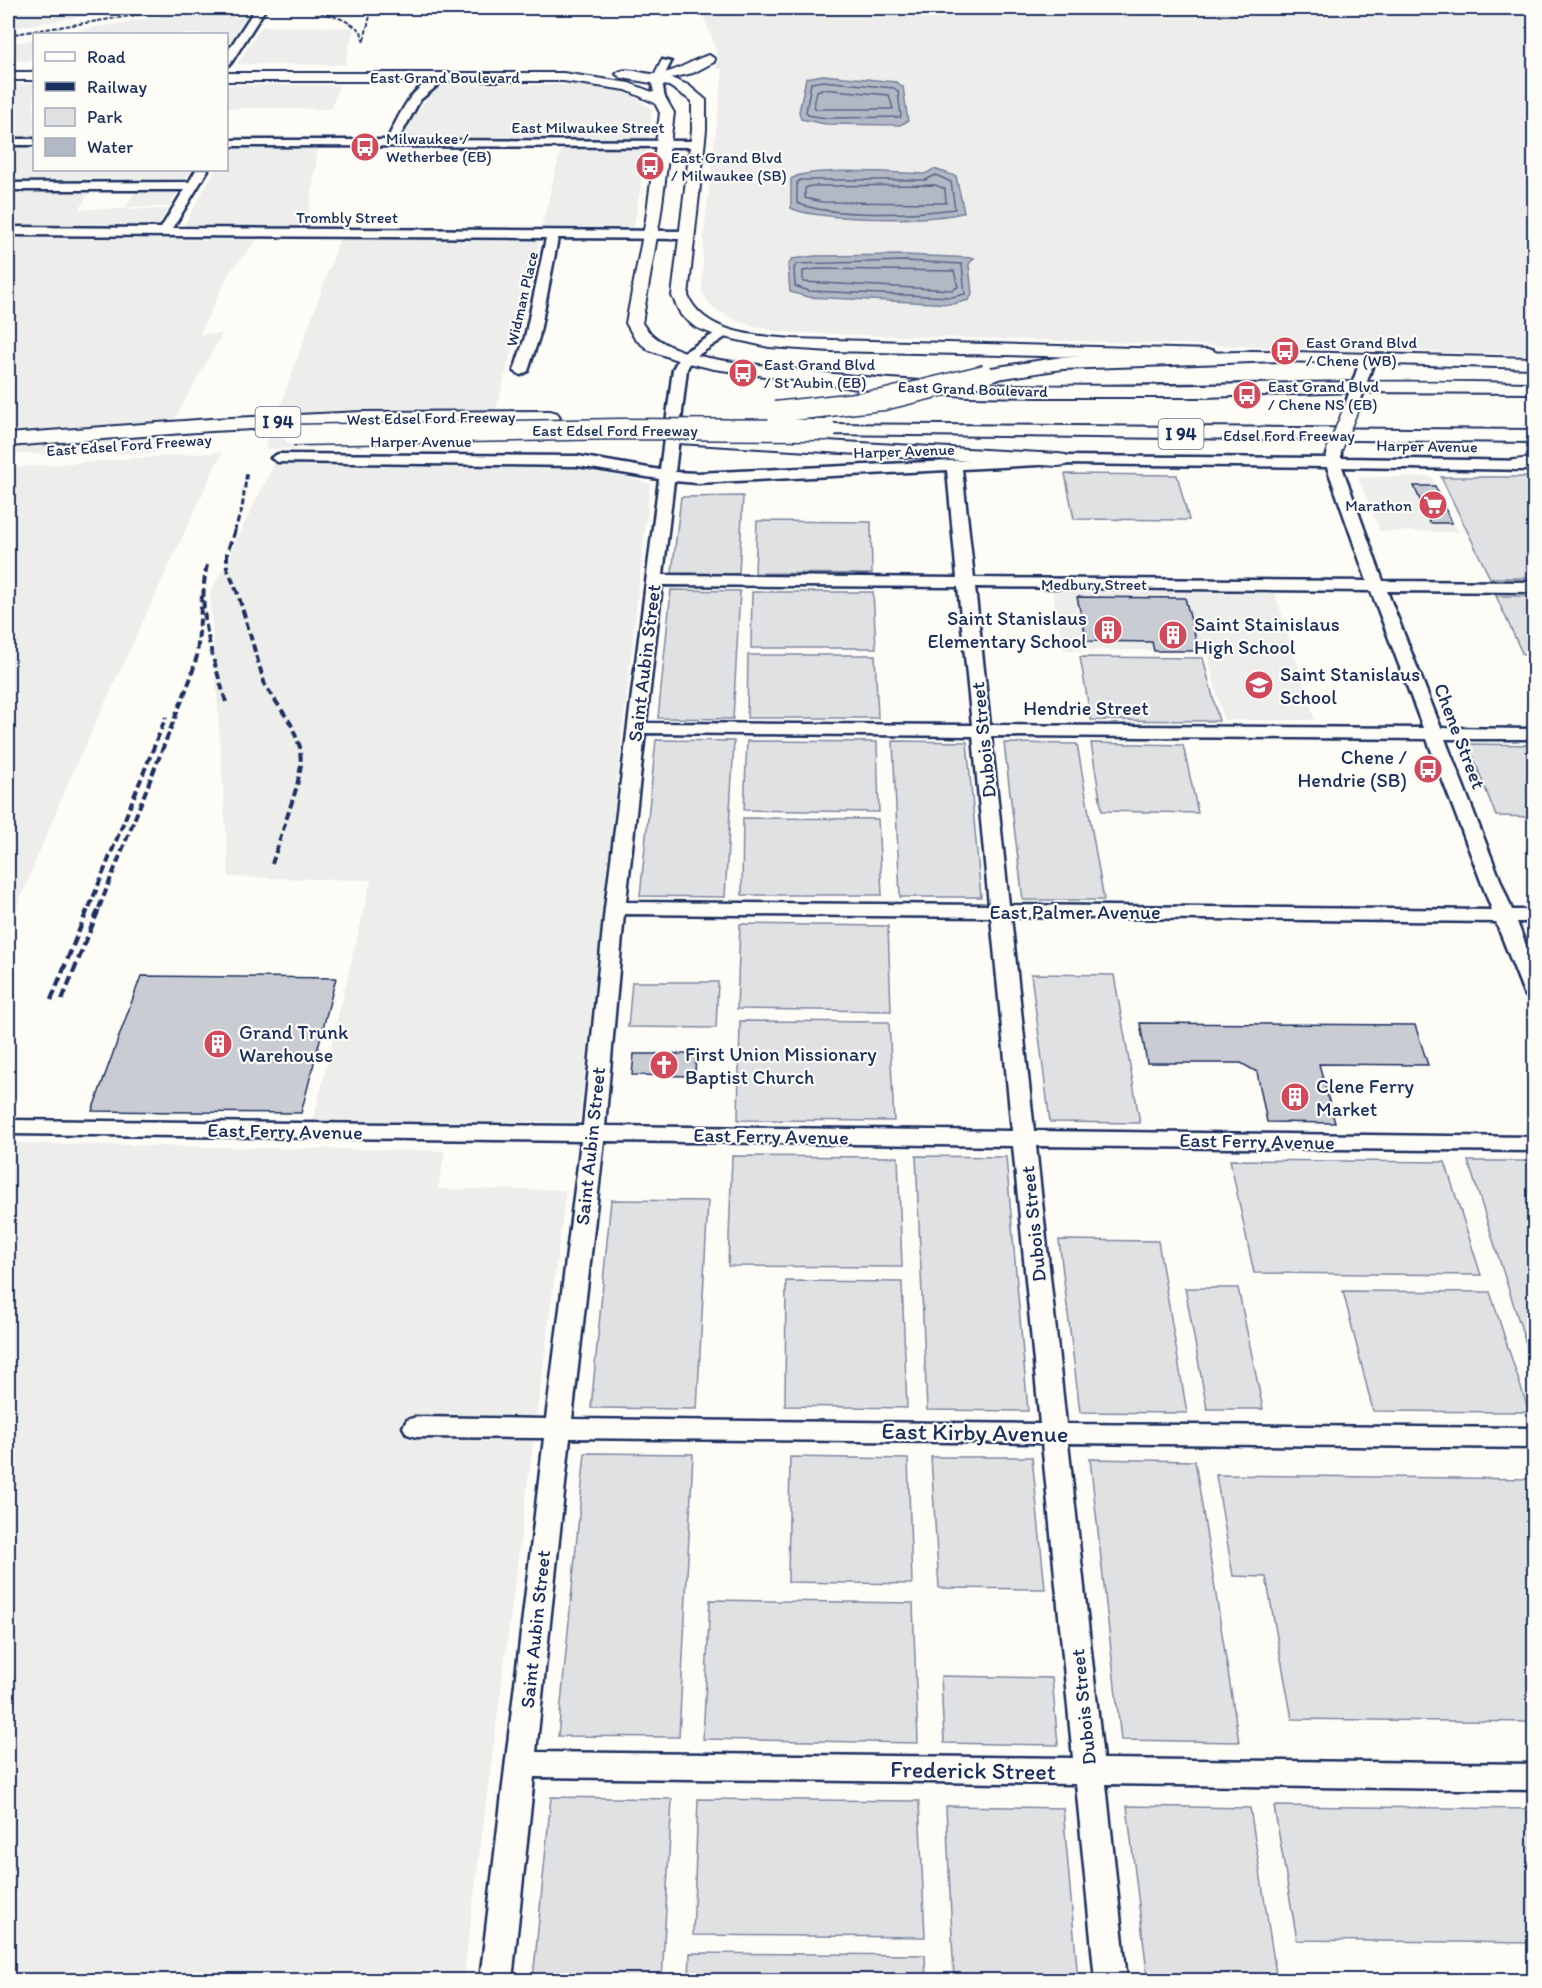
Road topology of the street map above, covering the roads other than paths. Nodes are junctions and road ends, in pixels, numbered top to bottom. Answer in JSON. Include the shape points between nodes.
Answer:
{"nodes":[{"id":1,"x":259,"y":12,"type":"dead end"},
{"id":2,"x":709,"y":59,"type":"dead end"},
{"id":3,"x":228,"y":60,"type":"edge"},
{"id":4,"x":666,"y":62,"type":"joint"},
{"id":5,"x":228,"y":72,"type":"edge"},
{"id":6,"x":589,"y":72,"type":"junction"},
{"id":7,"x":8,"y":74,"type":"edge"},
{"id":8,"x":33,"y":74,"type":"edge"},
{"id":9,"x":264,"y":74,"type":"junction"},
{"id":10,"x":498,"y":75,"type":"junction"},
{"id":11,"x":228,"y":77,"type":"edge"},
{"id":12,"x":563,"y":77,"type":"junction"},
{"id":13,"x":656,"y":78,"type":"junction"},
{"id":14,"x":439,"y":80,"type":"dead end"},
{"id":15,"x":660,"y":100,"type":"junction"},
{"id":16,"x":698,"y":137,"type":"junction"},
{"id":17,"x":8,"y":142,"type":"edge"},
{"id":18,"x":33,"y":142,"type":"edge"},
{"id":19,"x":228,"y":143,"type":"edge"},
{"id":20,"x":391,"y":143,"type":"junction"},
{"id":21,"x":662,"y":144,"type":"junction"},
{"id":22,"x":201,"y":171,"type":"edge"},
{"id":23,"x":8,"y":186,"type":"edge"},
{"id":24,"x":193,"y":186,"type":"junction"},
{"id":25,"x":675,"y":186,"type":"junction"},
{"id":26,"x":8,"y":231,"type":"edge"},
{"id":27,"x":165,"y":232,"type":"junction"},
{"id":28,"x":553,"y":234,"type":"junction"},
{"id":29,"x":650,"y":234,"type":"junction"},
{"id":30,"x":687,"y":234,"type":"junction"},
{"id":31,"x":643,"y":269,"type":"junction"},
{"id":32,"x":683,"y":270,"type":"junction"},
{"id":33,"x":722,"y":333,"type":"junction"},
{"id":34,"x":686,"y":357,"type":"junction"},
{"id":35,"x":1275,"y":357,"type":"junction"},
{"id":36,"x":1368,"y":358,"type":"junction"},
{"id":37,"x":1445,"y":361,"type":"junction"},
{"id":38,"x":1534,"y":363,"type":"edge"},
{"id":39,"x":521,"y":371,"type":"dead end"},
{"id":40,"x":1358,"y":387,"type":"junction"},
{"id":41,"x":1436,"y":387,"type":"junction"},
{"id":42,"x":1534,"y":388,"type":"edge"},
{"id":43,"x":550,"y":417,"type":"junction"},
{"id":44,"x":854,"y":422,"type":"joint"},
{"id":45,"x":1534,"y":428,"type":"edge"},
{"id":46,"x":827,"y":430,"type":"joint"},
{"id":47,"x":293,"y":435,"type":"junction"},
{"id":48,"x":1534,"y":436,"type":"edge"},
{"id":49,"x":8,"y":440,"type":"edge"},
{"id":50,"x":8,"y":454,"type":"edge"},
{"id":51,"x":1334,"y":457,"type":"junction"},
{"id":52,"x":278,"y":458,"type":"dead end"},
{"id":53,"x":1058,"y":460,"type":"junction"},
{"id":54,"x":1530,"y":465,"type":"edge"},
{"id":55,"x":954,"y":467,"type":"junction"},
{"id":56,"x":667,"y":476,"type":"junction"},
{"id":57,"x":654,"y":580,"type":"junction"},
{"id":58,"x":966,"y":583,"type":"junction"},
{"id":59,"x":1378,"y":586,"type":"junction"},
{"id":60,"x":1534,"y":587,"type":"edge"},
{"id":61,"x":637,"y":728,"type":"junction"},
{"id":62,"x":982,"y":730,"type":"junction"},
{"id":63,"x":1435,"y":734,"type":"junction"},
{"id":64,"x":1534,"y":734,"type":"edge"},
{"id":65,"x":615,"y":908,"type":"junction"},
{"id":66,"x":1000,"y":911,"type":"junction"},
{"id":67,"x":1505,"y":916,"type":"junction"},
{"id":68,"x":1534,"y":916,"type":"edge"},
{"id":69,"x":1534,"y":993,"type":"edge"},
{"id":70,"x":8,"y":1127,"type":"edge"},
{"id":71,"x":593,"y":1135,"type":"junction"},
{"id":72,"x":1024,"y":1139,"type":"junction"},
{"id":73,"x":1534,"y":1144,"type":"edge"},
{"id":74,"x":416,"y":1427,"type":"dead end"},
{"id":75,"x":557,"y":1428,"type":"junction"},
{"id":76,"x":1054,"y":1433,"type":"junction"},
{"id":77,"x":1534,"y":1438,"type":"edge"},
{"id":78,"x":520,"y":1764,"type":"junction"},
{"id":79,"x":1089,"y":1771,"type":"junction"},
{"id":80,"x":1534,"y":1777,"type":"edge"},
{"id":81,"x":496,"y":1980,"type":"edge"},
{"id":82,"x":1111,"y":1980,"type":"edge"}],
"edges":[{"from":1,"to":3,"type":"street"},
{"from":2,"to":13,"type":"main road","via":[[688,70]]},
{"from":4,"to":6,"type":"main road","via":[[642,70]]},
{"from":4,"to":13,"type":"street"},
{"from":5,"to":9,"type":"main road","name":"East Grand Boulevard"},
{"from":6,"to":10,"type":"main road","name":"East Grand Boulevard"},
{"from":6,"to":13,"type":"main road"},
{"from":7,"to":8,"type":"main road"},
{"from":9,"to":10,"type":"main road","name":"East Grand Boulevard"},
{"from":9,"to":11,"type":"main road","name":"East Grand Boulevard"},
{"from":10,"to":12,"type":"main road","name":"East Grand Boulevard"},
{"from":12,"to":13,"type":"main road"},
{"from":12,"to":15,"type":"main road","name":"East Grand Boulevard","via":[[629,87]]},
{"from":13,"to":15,"type":"street"},
{"from":13,"to":16,"type":"main road","name":"East Grand Boulevard","via":[[690,92],[699,100]]},
{"from":14,"to":20,"type":"street","via":[[425,87]]},
{"from":15,"to":21,"type":"main road","name":"East Grand Boulevard","via":[[667,113]]},
{"from":16,"to":21,"type":"street","name":"East Milwaukee Street"},
{"from":16,"to":25,"type":"main road","name":"East Grand Boulevard"},
{"from":17,"to":18,"type":"street"},
{"from":19,"to":20,"type":"street","name":"East Milwaukee Street"},
{"from":20,"to":21,"type":"street","name":"East Milwaukee Street"},
{"from":21,"to":25,"type":"main road","name":"East Grand Boulevard"},
{"from":22,"to":24,"type":"street"},
{"from":23,"to":24,"type":"street"},
{"from":24,"to":27,"type":"street"},
{"from":25,"to":29,"type":"main road","name":"East Grand Boulevard"},
{"from":25,"to":30,"type":"main road","name":"East Grand Boulevard"},
{"from":26,"to":27,"type":"street","name":"Trombly Street"},
{"from":27,"to":28,"type":"street","name":"Trombly Street"},
{"from":28,"to":29,"type":"street","name":"Trombly Street"},
{"from":28,"to":39,"type":"street","name":"Widman Place"},
{"from":29,"to":30,"type":"street","name":"Trombly Street"},
{"from":29,"to":31,"type":"main road","name":"East Grand Boulevard"},
{"from":30,"to":32,"type":"main road","name":"East Grand Boulevard"},
{"from":31,"to":32,"type":"main road"},
{"from":31,"to":34,"type":"main road","name":"East Grand Boulevard","via":[[634,323],[655,346]]},
{"from":32,"to":33,"type":"main road","name":"East Grand Boulevard","via":[[683,307]]},
{"from":33,"to":34,"type":"street"},
{"from":33,"to":35,"type":"main road","name":"East Grand Boulevard","via":[[780,343],[831,346]]},
{"from":34,"to":40,"type":"main road","name":"East Grand Boulevard","via":[[859,384],[968,391],[1193,392]]},
{"from":34,"to":56,"type":"street","name":"Saint Aubin Street","via":[[680,369]]},
{"from":35,"to":36,"type":"main road","name":"East Grand Boulevard"},
{"from":35,"to":43,"type":"highway","bridge":true,"via":[[1062,363],[985,375],[883,400],[794,411],[598,411]]},
{"from":36,"to":37,"type":"main road","name":"East Grand Boulevard"},
{"from":36,"to":40,"type":"street"},
{"from":37,"to":38,"type":"main road","name":"East Grand Boulevard"},
{"from":37,"to":41,"type":"main road","via":[[1420,372],[1423,381]]},
{"from":40,"to":41,"type":"main road","name":"East Grand Boulevard"},
{"from":40,"to":51,"type":"street","bridge":true},
{"from":41,"to":42,"type":"main road","name":"East Grand Boulevard"},
{"from":43,"to":44,"type":"highway","name":"West Edsel Ford Freeway","number":"I 94"},
{"from":43,"to":49,"type":"highway","name":"West Edsel Ford Freeway","number":"I 94","via":[[363,418]]},
{"from":44,"to":45,"type":"highway","name":"Edsel Ford Freeway","number":"I 94"},
{"from":46,"to":47,"type":"highway","name":"East Edsel Ford Freeway","number":"I 94","bridge":true},
{"from":46,"to":48,"type":"highway","name":"Edsel Ford Freeway","number":"I 94"},
{"from":47,"to":50,"type":"highway","name":"East Edsel Ford Freeway","number":"I 94"},
{"from":47,"to":53,"type":"highway","bridge":true,"via":[[685,439]]},
{"from":51,"to":53,"type":"street","name":"Harper Avenue"},
{"from":51,"to":54,"type":"street","name":"Harper Avenue"},
{"from":51,"to":59,"type":"street","name":"Chene Street"},
{"from":52,"to":56,"type":"street","name":"Harper Avenue","via":[[578,460]]},
{"from":53,"to":55,"type":"street","name":"Harper Avenue"},
{"from":55,"to":56,"type":"street","name":"Harper Avenue"},
{"from":55,"to":58,"type":"street","name":"Dubois Street"},
{"from":56,"to":57,"type":"street","name":"Saint Aubin Street"},
{"from":57,"to":58,"type":"street","name":"Medbury Street"},
{"from":57,"to":61,"type":"street","name":"Saint Aubin Street"},
{"from":58,"to":59,"type":"street","name":"Medbury Street"},
{"from":58,"to":62,"type":"street","name":"Dubois Street"},
{"from":59,"to":60,"type":"street","name":"Medbury Street"},
{"from":59,"to":63,"type":"street","name":"Chene Street"},
{"from":61,"to":62,"type":"street","name":"Hendrie Street"},
{"from":61,"to":65,"type":"street","name":"Saint Aubin Street"},
{"from":62,"to":63,"type":"street","name":"Hendrie Street"},
{"from":62,"to":66,"type":"street","name":"Dubois Street"},
{"from":63,"to":64,"type":"street","name":"Hendrie Street"},
{"from":63,"to":67,"type":"street","name":"Chene Street"},
{"from":65,"to":66,"type":"street","name":"East Palmer Avenue"},
{"from":65,"to":71,"type":"street","name":"Saint Aubin Street"},
{"from":66,"to":67,"type":"street","name":"East Palmer Avenue"},
{"from":66,"to":72,"type":"street","name":"Dubois Street"},
{"from":67,"to":68,"type":"street","name":"East Palmer Avenue"},
{"from":67,"to":69,"type":"street","name":"Chene Street"},
{"from":70,"to":71,"type":"street","name":"East Ferry Avenue"},
{"from":71,"to":72,"type":"street","name":"East Ferry Avenue"},
{"from":71,"to":75,"type":"street","name":"Saint Aubin Street"},
{"from":72,"to":73,"type":"street","name":"East Ferry Avenue"},
{"from":72,"to":76,"type":"street","name":"Dubois Street"},
{"from":74,"to":75,"type":"street","name":"East Kirby Avenue"},
{"from":75,"to":76,"type":"street","name":"East Kirby Avenue"},
{"from":75,"to":78,"type":"street","name":"Saint Aubin Street"},
{"from":76,"to":77,"type":"street","name":"East Kirby Avenue"},
{"from":76,"to":79,"type":"street","name":"Dubois Street"},
{"from":78,"to":79,"type":"street","name":"Frederick Street"},
{"from":78,"to":81,"type":"street","name":"Saint Aubin Street"},
{"from":79,"to":80,"type":"street","name":"Frederick Street"},
{"from":79,"to":82,"type":"street","name":"Dubois Street"}]}
